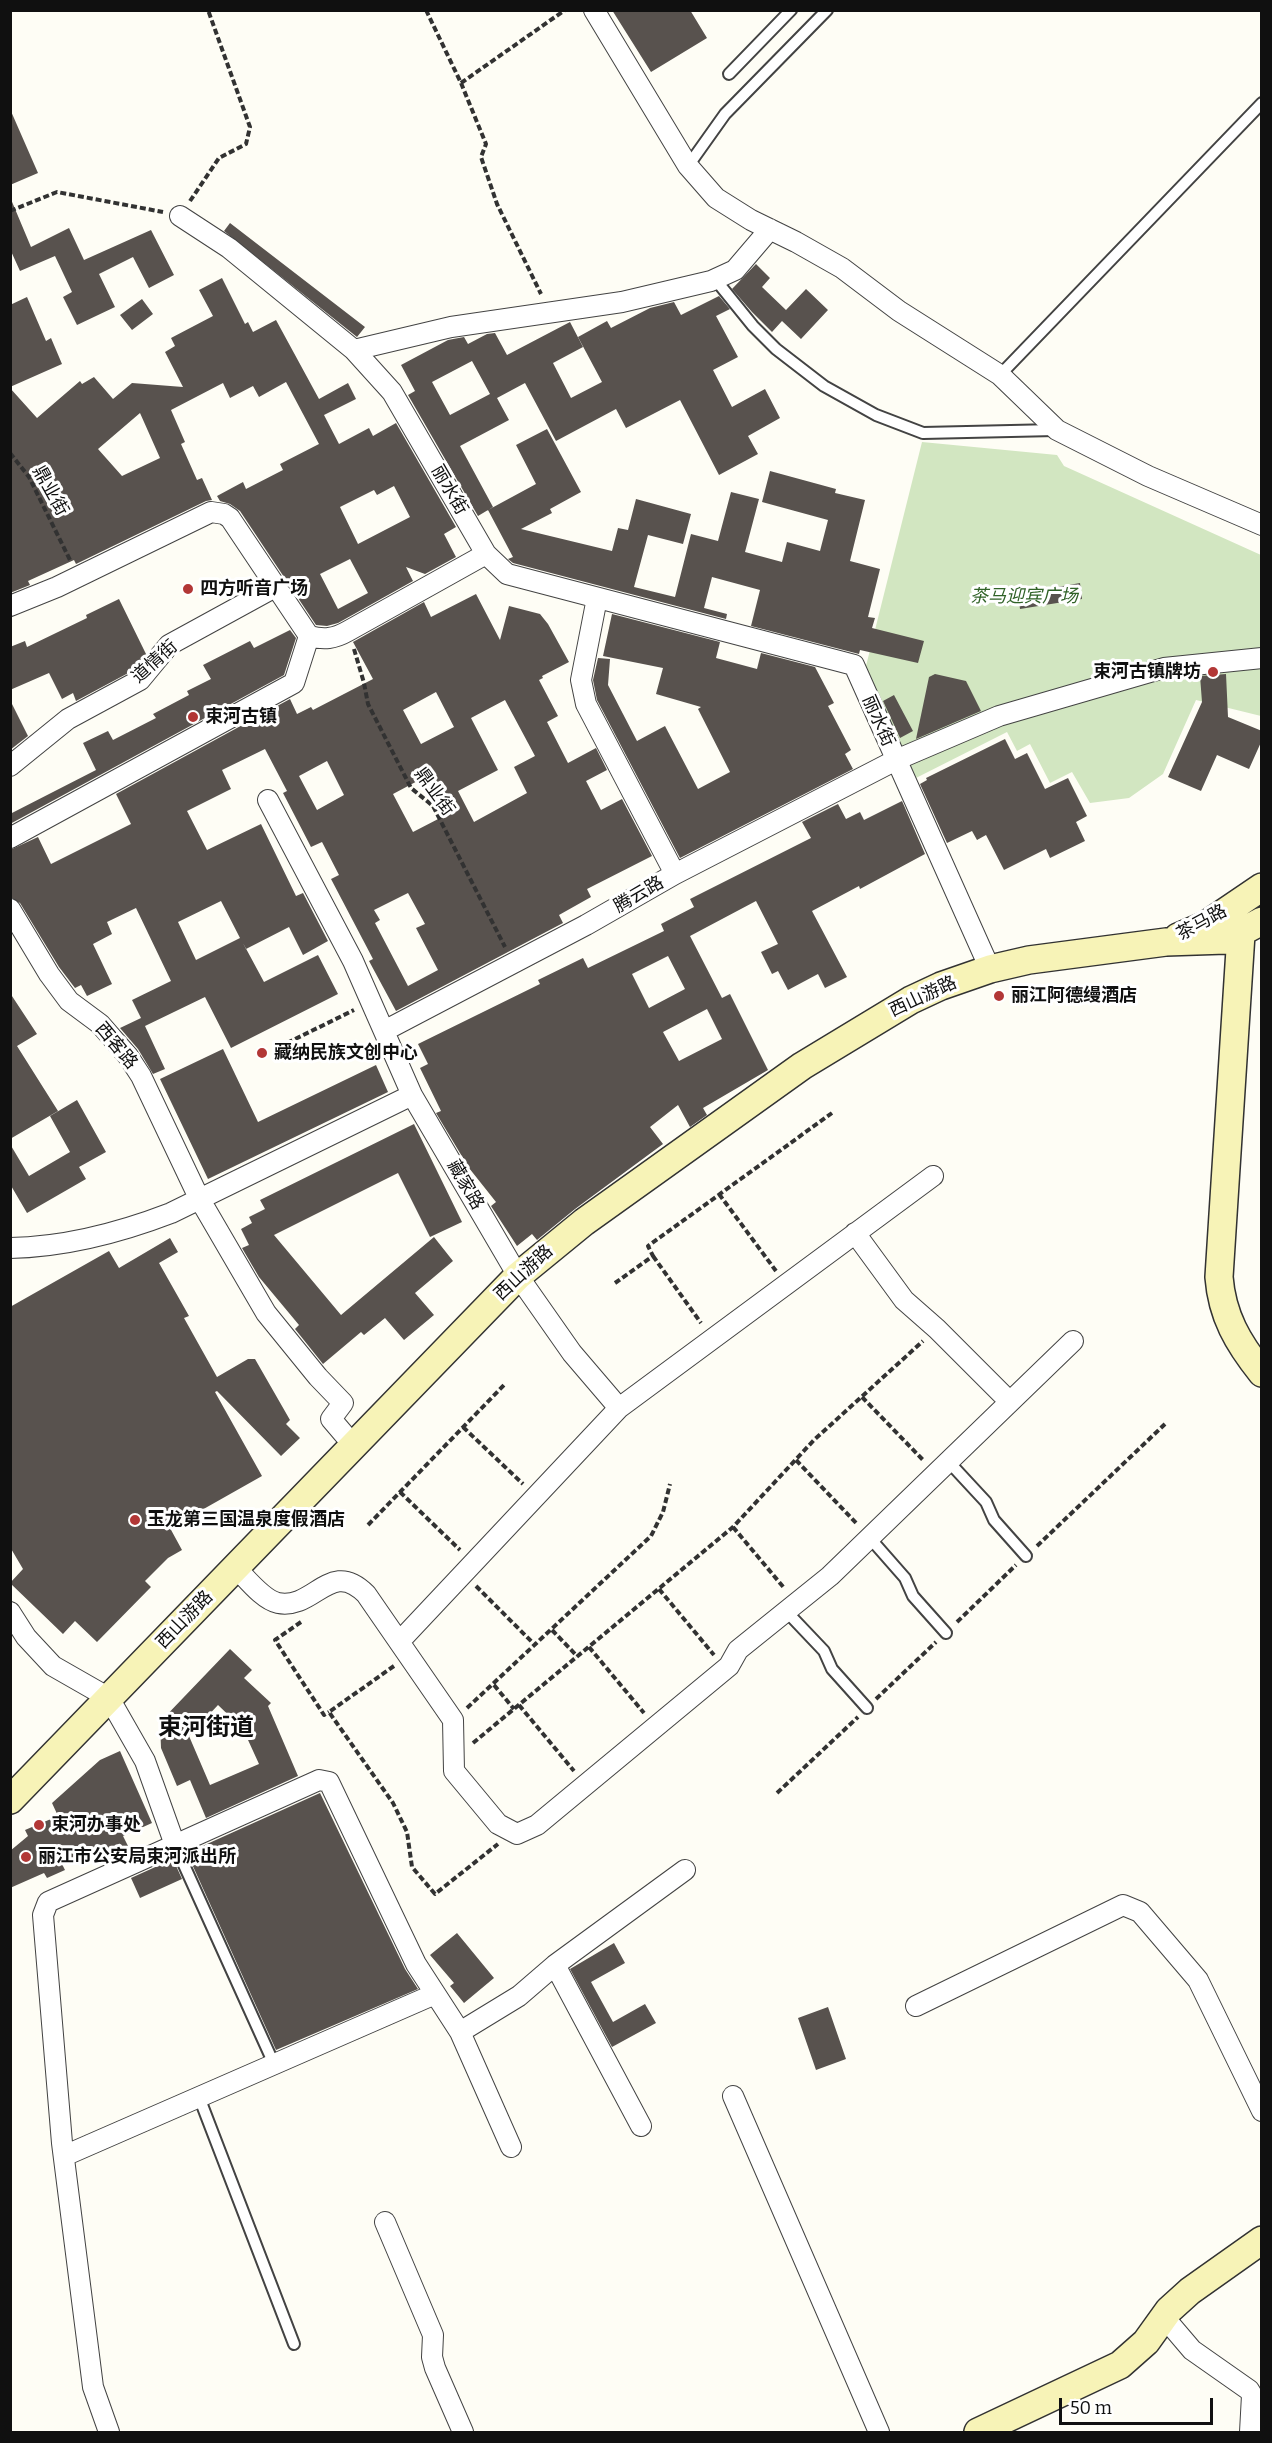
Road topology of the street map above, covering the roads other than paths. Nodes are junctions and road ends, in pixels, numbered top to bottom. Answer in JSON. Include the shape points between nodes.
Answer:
{"nodes":[{"id":1,"x":594,"y":10,"type":"edge"},
{"id":2,"x":791,"y":10,"type":"edge"},
{"id":3,"x":827,"y":10,"type":"edge"},
{"id":4,"x":729,"y":74,"type":"dead end"},
{"id":5,"x":1262,"y":102,"type":"edge"},
{"id":6,"x":688,"y":166,"type":"junction"},
{"id":7,"x":180,"y":216,"type":"road end"},
{"id":8,"x":770,"y":229,"type":"junction"},
{"id":9,"x":715,"y":279,"type":"junction"},
{"id":10,"x":354,"y":350,"type":"junction"},
{"id":11,"x":1000,"y":375,"type":"junction"},
{"id":12,"x":1058,"y":430,"type":"junction"},
{"id":13,"x":1262,"y":525,"type":"edge"},
{"id":14,"x":486,"y":554,"type":"junction"},
{"id":15,"x":275,"y":587,"type":"junction"},
{"id":16,"x":597,"y":598,"type":"junction"},
{"id":17,"x":10,"y":606,"type":"edge"},
{"id":18,"x":309,"y":636,"type":"junction"},
{"id":19,"x":1262,"y":658,"type":"edge"},
{"id":20,"x":896,"y":760,"type":"junction"},
{"id":21,"x":10,"y":766,"type":"edge"},
{"id":22,"x":268,"y":800,"type":"dead end"},
{"id":23,"x":10,"y":838,"type":"edge"},
{"id":24,"x":675,"y":874,"type":"junction"},
{"id":25,"x":1262,"y":887,"type":"edge"},
{"id":26,"x":10,"y":909,"type":"edge"},
{"id":27,"x":1251,"y":928,"type":"edge"},
{"id":28,"x":1166,"y":942,"type":"junction"},
{"id":29,"x":990,"y":969,"type":"junction"},
{"id":30,"x":384,"y":1031,"type":"junction"},
{"id":31,"x":412,"y":1095,"type":"junction"},
{"id":32,"x":933,"y":1176,"type":"dead end"},
{"id":33,"x":199,"y":1198,"type":"junction"},
{"id":34,"x":855,"y":1233,"type":"junction"},
{"id":35,"x":10,"y":1248,"type":"edge"},
{"id":36,"x":518,"y":1276,"type":"junction"},
{"id":37,"x":1073,"y":1341,"type":"dead end"},
{"id":38,"x":1262,"y":1373,"type":"edge"},
{"id":39,"x":1010,"y":1402,"type":"junction"},
{"id":40,"x":619,"y":1408,"type":"junction"},
{"id":41,"x":354,"y":1446,"type":"junction"},
{"id":42,"x":942,"y":1467,"type":"junction"},
{"id":43,"x":869,"y":1537,"type":"junction"},
{"id":44,"x":1026,"y":1556,"type":"road end"},
{"id":45,"x":236,"y":1568,"type":"junction"},
{"id":46,"x":791,"y":1607,"type":"junction"},
{"id":47,"x":10,"y":1612,"type":"edge"},
{"id":48,"x":946,"y":1633,"type":"road end"},
{"id":49,"x":404,"y":1649,"type":"junction"},
{"id":50,"x":109,"y":1698,"type":"junction"},
{"id":51,"x":867,"y":1708,"type":"road end"},
{"id":52,"x":10,"y":1800,"type":"edge"},
{"id":53,"x":175,"y":1845,"type":"junction"},
{"id":54,"x":685,"y":1870,"type":"dead end"},
{"id":55,"x":555,"y":1965,"type":"junction"},
{"id":56,"x":435,"y":1994,"type":"junction"},
{"id":57,"x":916,"y":2006,"type":"dead end"},
{"id":58,"x":460,"y":2032,"type":"junction"},
{"id":59,"x":274,"y":2064,"type":"junction"},
{"id":60,"x":733,"y":2096,"type":"dead end"},
{"id":61,"x":199,"y":2097,"type":"junction"},
{"id":62,"x":1262,"y":2110,"type":"edge"},
{"id":63,"x":641,"y":2126,"type":"dead end"},
{"id":64,"x":511,"y":2147,"type":"dead end"},
{"id":65,"x":64,"y":2156,"type":"junction"},
{"id":66,"x":385,"y":2222,"type":"dead end"},
{"id":67,"x":1262,"y":2240,"type":"edge"},
{"id":68,"x":1163,"y":2316,"type":"junction"},
{"id":69,"x":294,"y":2344,"type":"dead end"},
{"id":70,"x":109,"y":2433,"type":"edge"},
{"id":71,"x":463,"y":2433,"type":"edge"},
{"id":72,"x":879,"y":2433,"type":"edge"},
{"id":73,"x":978,"y":2433,"type":"edge"},
{"id":74,"x":1250,"y":2433,"type":"edge"}],
"edges":[{"from":1,"to":6,"type":"street"},
{"from":2,"to":4,"type":"lane"},
{"from":3,"to":6,"type":"lane","via":[[725,114]]},
{"from":5,"to":11,"type":"lane"},
{"from":6,"to":8,"type":"street","via":[[716,198]]},
{"from":7,"to":10,"type":"street","name":"丽水街","via":[[229,248]]},
{"from":8,"to":9,"type":"street","via":[[735,270]]},
{"from":8,"to":11,"type":"street","via":[[842,268],[899,311]]},
{"from":9,"to":10,"type":"street","via":[[622,302],[451,327]]},
{"from":9,"to":12,"type":"lane","via":[[753,326],[784,355],[824,386],[876,415],[923,433]]},
{"from":10,"to":14,"type":"street","name":"丽水街","via":[[392,392]]},
{"from":11,"to":12,"type":"street"},
{"from":12,"to":13,"type":"street","via":[[1148,476]]},
{"from":14,"to":16,"type":"street","name":"丽水街","via":[[507,574]]},
{"from":14,"to":18,"type":"street","via":[[348,631],[329,639]]},
{"from":15,"to":17,"type":"street","via":[[230,518],[211,512]]},
{"from":15,"to":18,"type":"street"},
{"from":15,"to":21,"type":"street","name":"道情街","via":[[169,645],[140,680],[68,719]]},
{"from":16,"to":20,"type":"street","name":"丽水街","via":[[854,665]]},
{"from":16,"to":24,"type":"street","via":[[581,680],[583,694]]},
{"from":18,"to":23,"type":"street","via":[[294,683]]},
{"from":19,"to":20,"type":"street","name":"腾云路","via":[[1164,668],[999,716]]},
{"from":20,"to":24,"type":"street","name":"腾云路"},
{"from":20,"to":29,"type":"street"},
{"from":22,"to":30,"type":"street","name":"藏家路","via":[[353,961]]},
{"from":24,"to":30,"type":"street","name":"腾云路","via":[[585,926]]},
{"from":25,"to":28,"type":"street","name":"茶马路","via":[[1206,925]]},
{"from":26,"to":33,"type":"street","name":"西客路","via":[[69,1001],[100,1024],[129,1056]]},
{"from":27,"to":28,"type":"street","name":"茶马路","via":[[1226,940]]},
{"from":27,"to":38,"type":"street","via":[[1220,1277],[1223,1308],[1234,1335]]},
{"from":28,"to":29,"type":"street","name":"西山游路"},
{"from":29,"to":36,"type":"street","name":"西山游路","via":[[911,1000],[802,1066],[584,1222]]},
{"from":30,"to":31,"type":"street","name":"藏家路"},
{"from":31,"to":33,"type":"street"},
{"from":31,"to":36,"type":"street","name":"藏家路"},
{"from":32,"to":34,"type":"street"},
{"from":33,"to":35,"type":"street","via":[[171,1213],[110,1234],[54,1245]]},
{"from":33,"to":41,"type":"street","name":"西客路","via":[[266,1312],[343,1403],[331,1419]]},
{"from":34,"to":39,"type":"street","via":[[904,1300]]},
{"from":34,"to":40,"type":"street"},
{"from":36,"to":40,"type":"street","name":"藏家路","via":[[572,1353]]},
{"from":36,"to":41,"type":"street","name":"西山游路"},
{"from":37,"to":39,"type":"street"},
{"from":39,"to":42,"type":"street"},
{"from":40,"to":49,"type":"street","via":[[468,1568]]},
{"from":41,"to":45,"type":"street","name":"西山游路"},
{"from":42,"to":43,"type":"street"},
{"from":42,"to":44,"type":"lane","via":[[986,1502],[994,1520]]},
{"from":43,"to":46,"type":"street"},
{"from":43,"to":48,"type":"lane"},
{"from":45,"to":49,"type":"street","via":[[269,1599],[279,1603],[296,1603],[335,1582],[355,1584]]},
{"from":45,"to":50,"type":"street","name":"西山游路"},
{"from":46,"to":49,"type":"street","via":[[738,1650],[726,1668],[586,1785],[537,1825],[516,1834],[498,1824],[454,1771],[453,1720]]},
{"from":46,"to":51,"type":"lane","via":[[824,1651],[832,1669]]},
{"from":47,"to":50,"type":"street","via":[[26,1637],[53,1666]]},
{"from":50,"to":52,"type":"street","name":"西山游路"},
{"from":50,"to":53,"type":"street","via":[[145,1761]]},
{"from":53,"to":56,"type":"street","via":[[319,1780],[329,1782],[416,1964]]},
{"from":53,"to":59,"type":"lane"},
{"from":53,"to":65,"type":"street","via":[[48,1902],[43,1915]]},
{"from":54,"to":55,"type":"street"},
{"from":55,"to":58,"type":"street","via":[[519,1995]]},
{"from":55,"to":63,"type":"street"},
{"from":56,"to":58,"type":"street"},
{"from":56,"to":59,"type":"street"},
{"from":57,"to":62,"type":"street","via":[[1123,1905],[1140,1912],[1198,1980]]},
{"from":58,"to":64,"type":"street"},
{"from":59,"to":61,"type":"street"},
{"from":60,"to":72,"type":"street"},
{"from":61,"to":65,"type":"street"},
{"from":61,"to":69,"type":"lane"},
{"from":65,"to":70,"type":"street","via":[[93,2387]]},
{"from":66,"to":71,"type":"street","via":[[433,2335],[435,2368]]},
{"from":67,"to":68,"type":"street","via":[[1190,2290]]},
{"from":68,"to":73,"type":"street","via":[[1146,2342],[1120,2365]]},
{"from":68,"to":74,"type":"street","via":[[1192,2350],[1250,2390]]}]}
